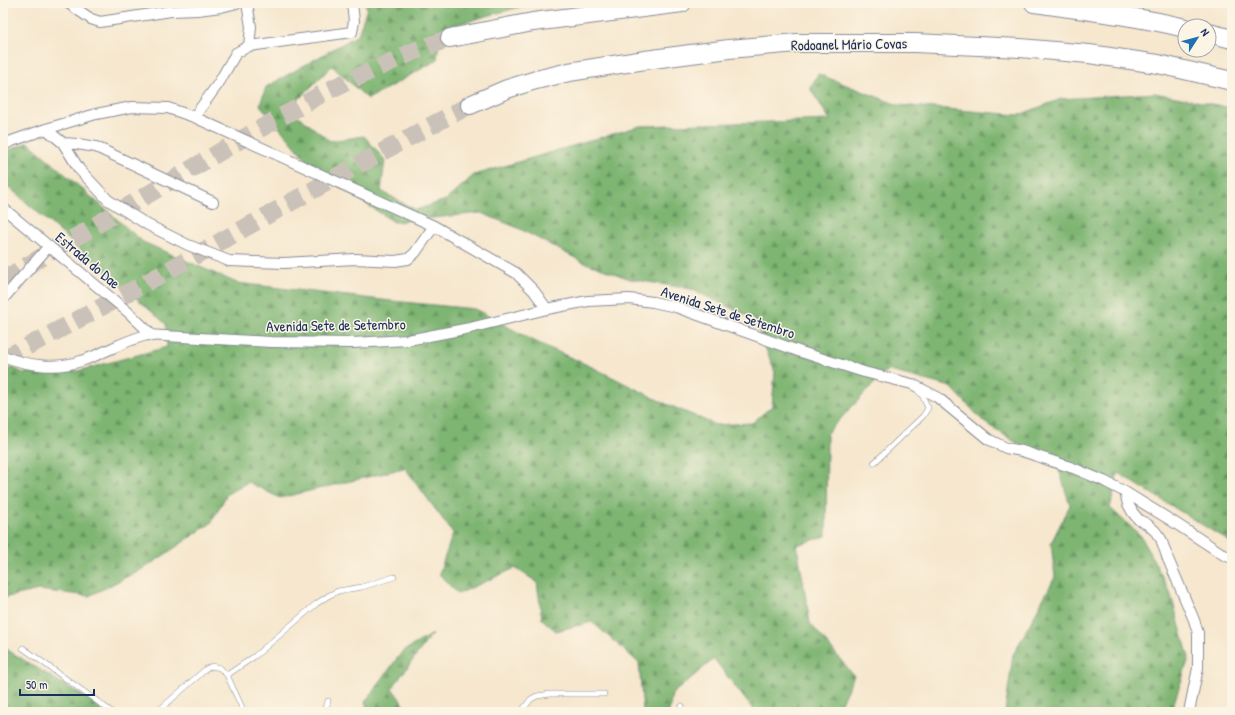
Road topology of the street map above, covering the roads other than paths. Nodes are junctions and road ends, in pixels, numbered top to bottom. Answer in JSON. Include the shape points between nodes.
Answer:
{"nodes":[{"id":1,"x":237,"y":3,"type":"edge"},
{"id":2,"x":247,"y":3,"type":"edge"},
{"id":3,"x":352,"y":3,"type":"edge"},
{"id":4,"x":682,"y":3,"type":"edge"},
{"id":5,"x":1034,"y":3,"type":"edge"},
{"id":6,"x":74,"y":5,"type":"edge"},
{"id":7,"x":1177,"y":26,"type":"edge"},
{"id":8,"x":1217,"y":36,"type":"edge"},
{"id":9,"x":450,"y":38,"type":"tunnel mouth"},
{"id":10,"x":1232,"y":39,"type":"edge"},
{"id":11,"x":249,"y":46,"type":"junction"},
{"id":12,"x":1232,"y":81,"type":"edge"},
{"id":13,"x":470,"y":105,"type":"tunnel mouth"},
{"id":14,"x":194,"y":117,"type":"junction"},
{"id":15,"x":46,"y":129,"type":"junction"},
{"id":16,"x":62,"y":143,"type":"junction"},
{"id":17,"x":3,"y":146,"type":"edge"},
{"id":18,"x":213,"y":202,"type":"dead end"},
{"id":19,"x":3,"y":208,"type":"edge"},
{"id":20,"x":434,"y":226,"type":"junction"},
{"id":21,"x":49,"y":246,"type":"junction"},
{"id":22,"x":3,"y":299,"type":"edge"},
{"id":23,"x":547,"y":309,"type":"junction"},
{"id":24,"x":153,"y":336,"type":"junction"},
{"id":25,"x":3,"y":356,"type":"edge"},
{"id":26,"x":912,"y":384,"type":"junction"},
{"id":27,"x":874,"y":463,"type":"dead end"},
{"id":28,"x":1125,"y":492,"type":"junction"},
{"id":29,"x":1232,"y":558,"type":"edge"},
{"id":30,"x":394,"y":577,"type":"dead end"},
{"id":31,"x":23,"y":648,"type":"dead end"},
{"id":32,"x":227,"y":675,"type":"junction"},
{"id":33,"x":604,"y":694,"type":"dead end"},
{"id":34,"x":328,"y":701,"type":"dead end"},
{"id":35,"x":682,"y":706,"type":"dead end"},
{"id":36,"x":112,"y":712,"type":"edge"},
{"id":37,"x":157,"y":712,"type":"edge"},
{"id":38,"x":244,"y":712,"type":"edge"},
{"id":39,"x":325,"y":712,"type":"edge"},
{"id":40,"x":522,"y":712,"type":"edge"},
{"id":41,"x":678,"y":712,"type":"edge"},
{"id":42,"x":1189,"y":712,"type":"edge"}],
"edges":[{"from":1,"to":6,"type":"street","via":[[100,22]]},
{"from":2,"to":11,"type":"street","via":[[251,27]]},
{"from":3,"to":11,"type":"street","via":[[352,32]]},
{"from":4,"to":9,"type":"highway","via":[[533,22]]},
{"from":5,"to":7,"type":"highway"},
{"from":8,"to":10,"type":"highway"},
{"from":11,"to":14,"type":"street","via":[[236,52],[218,84]]},
{"from":12,"to":13,"type":"highway","name":"Rodoanel Mário Covas","via":[[1158,64],[1089,54],[915,43],[797,43],[721,50],[569,72],[514,87]]},
{"from":14,"to":15,"type":"street","via":[[168,108],[132,107],[96,114]]},
{"from":14,"to":20,"type":"street"},
{"from":15,"to":16,"type":"street"},
{"from":15,"to":17,"type":"street"},
{"from":16,"to":18,"type":"street","via":[[96,147]]},
{"from":16,"to":20,"type":"street","via":[[79,169],[108,200],[188,246],[229,261],[284,263],[408,259]]},
{"from":19,"to":21,"type":"street","name":"Estrada do Dae"},
{"from":20,"to":23,"type":"street","via":[[516,273]]},
{"from":21,"to":22,"type":"street"},
{"from":21,"to":24,"type":"street","name":"Estrada do Dae"},
{"from":23,"to":24,"type":"street","name":"Avenida Sete de Setembro","via":[[408,340],[352,343],[271,342]]},
{"from":23,"to":26,"type":"street","name":"Avenida Sete de Setembro","via":[[588,301],[629,299],[653,302],[676,307],[864,372]]},
{"from":24,"to":25,"type":"street","name":"Avenida Sete de Setembro","via":[[140,337],[83,361],[68,364],[36,365],[17,362]]},
{"from":26,"to":27,"type":"lane","via":[[922,395],[928,408],[923,416]]},
{"from":26,"to":28,"type":"street","name":"Avenida Sete de Setembro","via":[[937,397],[999,445],[1073,468]]},
{"from":28,"to":29,"type":"street","name":"Avenida Sete de Setembro"},
{"from":28,"to":42,"type":"street","via":[[1133,513],[1156,531],[1161,539],[1196,626],[1198,668]]},
{"from":30,"to":32,"type":"lane","via":[[338,591],[328,596],[255,656]]},
{"from":31,"to":36,"type":"lane"},
{"from":32,"to":37,"type":"lane","via":[[220,668],[212,666],[206,669]]},
{"from":32,"to":38,"type":"lane"},
{"from":33,"to":40,"type":"lane","via":[[537,696],[531,699]]},
{"from":34,"to":39,"type":"lane"},
{"from":35,"to":41,"type":"lane"}]}
